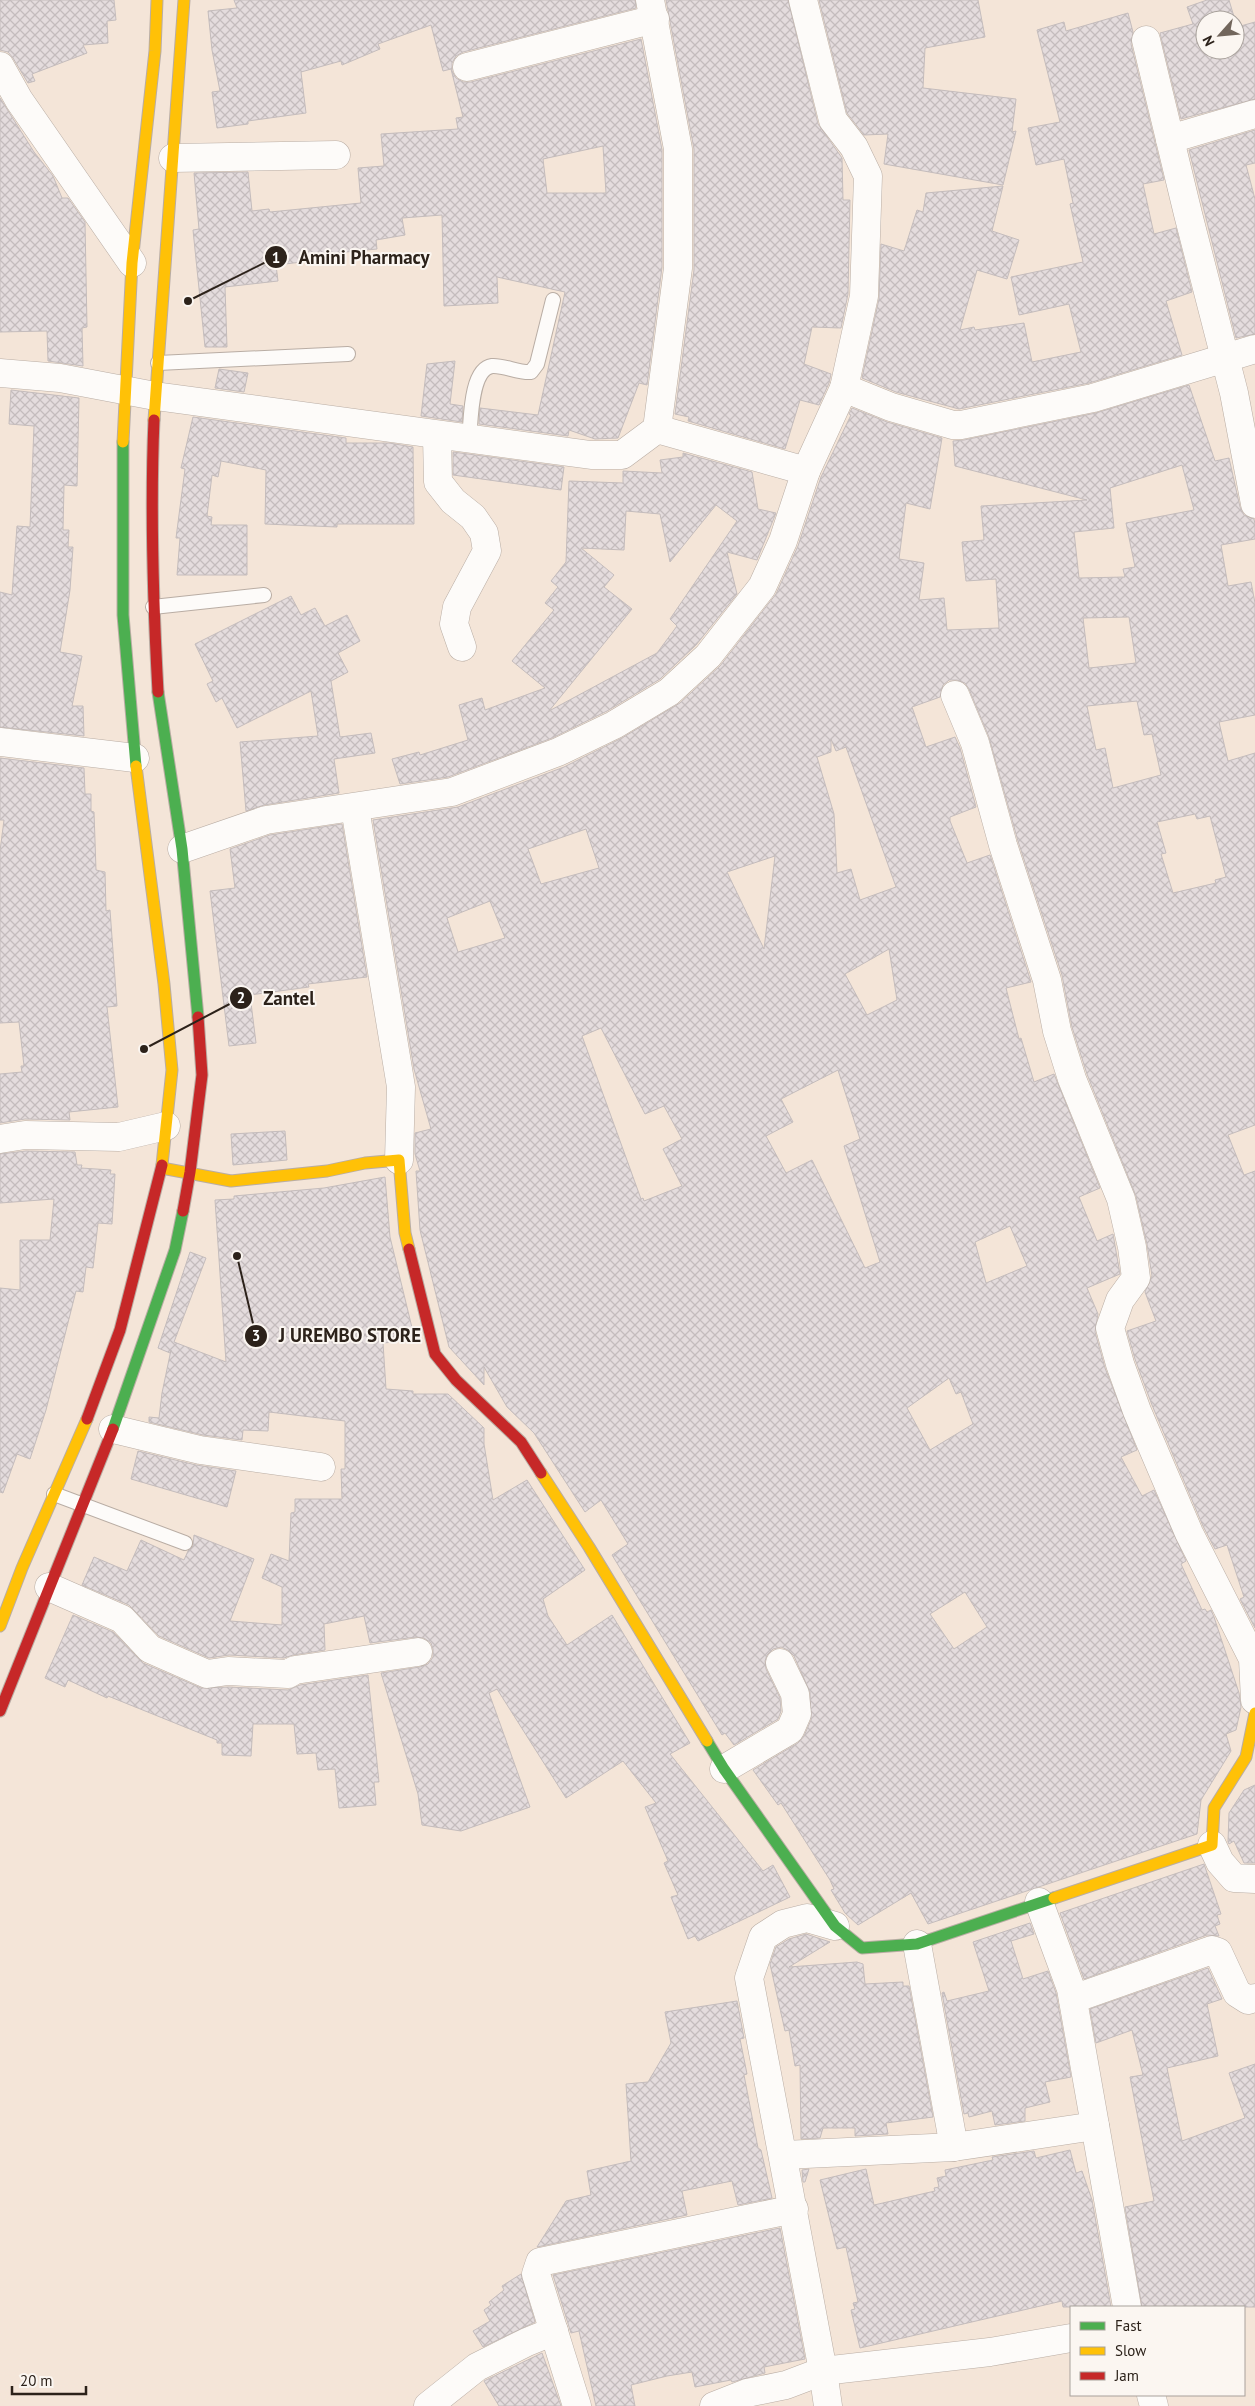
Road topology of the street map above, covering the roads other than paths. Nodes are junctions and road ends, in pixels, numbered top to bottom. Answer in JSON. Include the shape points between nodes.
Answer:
{"nodes":[{"id":1,"x":157,"y":0,"type":"edge"},
{"id":2,"x":184,"y":0,"type":"edge"},
{"id":3,"x":803,"y":0,"type":"edge"},
{"id":4,"x":652,"y":9,"type":"edge"},
{"id":5,"x":1146,"y":40,"type":"dead end"},
{"id":6,"x":0,"y":66,"type":"edge"},
{"id":7,"x":467,"y":67,"type":"dead end"},
{"id":8,"x":1255,"y":114,"type":"edge"},
{"id":9,"x":1170,"y":139,"type":"junction"},
{"id":10,"x":336,"y":154,"type":"dead end"},
{"id":11,"x":173,"y":158,"type":"junction"},
{"id":12,"x":132,"y":263,"type":"junction"},
{"id":13,"x":553,"y":300,"type":"dead end"},
{"id":14,"x":1255,"y":349,"type":"edge"},
{"id":15,"x":348,"y":354,"type":"dead end"},
{"id":16,"x":1226,"y":360,"type":"junction"},
{"id":17,"x":158,"y":362,"type":"junction"},
{"id":18,"x":0,"y":373,"type":"edge"},
{"id":19,"x":844,"y":388,"type":"junction"},
{"id":20,"x":124,"y":391,"type":"junction"},
{"id":21,"x":155,"y":396,"type":"junction"},
{"id":22,"x":658,"y":428,"type":"junction"},
{"id":23,"x":437,"y":436,"type":"junction"},
{"id":24,"x":469,"y":440,"type":"junction"},
{"id":25,"x":806,"y":471,"type":"junction"},
{"id":26,"x":1255,"y":504,"type":"edge"},
{"id":27,"x":264,"y":595,"type":"dead end"},
{"id":28,"x":153,"y":607,"type":"junction"},
{"id":29,"x":462,"y":647,"type":"dead end"},
{"id":30,"x":955,"y":695,"type":"dead end"},
{"id":31,"x":0,"y":742,"type":"edge"},
{"id":32,"x":135,"y":758,"type":"junction"},
{"id":33,"x":355,"y":808,"type":"junction"},
{"id":34,"x":182,"y":849,"type":"junction"},
{"id":35,"x":166,"y":1126,"type":"junction"},
{"id":36,"x":0,"y":1139,"type":"edge"},
{"id":37,"x":398,"y":1160,"type":"junction"},
{"id":38,"x":162,"y":1169,"type":"junction"},
{"id":39,"x":190,"y":1172,"type":"junction"},
{"id":40,"x":113,"y":1429,"type":"junction"},
{"id":41,"x":321,"y":1467,"type":"dead end"},
{"id":42,"x":54,"y":1494,"type":"junction"},
{"id":43,"x":82,"y":1505,"type":"junction"},
{"id":44,"x":185,"y":1543,"type":"dead end"},
{"id":45,"x":49,"y":1586,"type":"junction"},
{"id":46,"x":0,"y":1626,"type":"edge"},
{"id":47,"x":418,"y":1652,"type":"dead end"},
{"id":48,"x":780,"y":1663,"type":"dead end"},
{"id":49,"x":1255,"y":1700,"type":"edge"},
{"id":50,"x":0,"y":1711,"type":"edge"},
{"id":51,"x":1255,"y":1713,"type":"edge"},
{"id":52,"x":724,"y":1769,"type":"junction"},
{"id":53,"x":1212,"y":1845,"type":"junction"},
{"id":54,"x":1255,"y":1879,"type":"edge"},
{"id":55,"x":1039,"y":1902,"type":"junction"},
{"id":56,"x":835,"y":1926,"type":"junction"},
{"id":57,"x":917,"y":1944,"type":"junction"},
{"id":58,"x":1073,"y":1998,"type":"junction"},
{"id":59,"x":1255,"y":1998,"type":"edge"},
{"id":60,"x":1095,"y":2126,"type":"junction"},
{"id":61,"x":954,"y":2147,"type":"junction"},
{"id":62,"x":784,"y":2155,"type":"junction"},
{"id":63,"x":794,"y":2209,"type":"junction"},
{"id":64,"x":1126,"y":2306,"type":"edge"},
{"id":65,"x":554,"y":2332,"type":"junction"},
{"id":66,"x":1070,"y":2338,"type":"edge"},
{"id":67,"x":823,"y":2371,"type":"junction"},
{"id":68,"x":428,"y":2406,"type":"edge"},
{"id":69,"x":577,"y":2406,"type":"edge"},
{"id":70,"x":714,"y":2406,"type":"edge"},
{"id":71,"x":828,"y":2406,"type":"edge"}],
"edges":[{"from":1,"to":12,"type":"main road","via":[[155,51]]},
{"from":2,"to":11,"type":"main road"},
{"from":3,"to":19,"type":"street","via":[[833,120],[854,147],[868,176],[864,296]]},
{"from":4,"to":7,"type":"street"},
{"from":4,"to":22,"type":"street","via":[[678,149],[678,268]]},
{"from":5,"to":9,"type":"street"},
{"from":6,"to":12,"type":"street","via":[[19,100]]},
{"from":8,"to":9,"type":"street"},
{"from":9,"to":16,"type":"street"},
{"from":10,"to":11,"type":"street"},
{"from":11,"to":17,"type":"main road"},
{"from":12,"to":20,"type":"main road"},
{"from":13,"to":24,"type":"lane","via":[[537,364],[531,372],[521,373],[493,366],[484,370],[475,382]]},
{"from":14,"to":16,"type":"street"},
{"from":15,"to":17,"type":"lane"},
{"from":16,"to":19,"type":"street","via":[[1094,398],[961,425],[891,407]]},
{"from":16,"to":26,"type":"street"},
{"from":17,"to":21,"type":"main road"},
{"from":18,"to":20,"type":"street","via":[[60,378]]},
{"from":19,"to":25,"type":"street"},
{"from":20,"to":21,"type":"street"},
{"from":20,"to":32,"type":"main road","via":[[121,500],[123,615]]},
{"from":21,"to":23,"type":"street"},
{"from":21,"to":28,"type":"main road"},
{"from":22,"to":24,"type":"street","via":[[622,455],[591,455]]},
{"from":22,"to":25,"type":"street"},
{"from":23,"to":24,"type":"street"},
{"from":23,"to":29,"type":"street","via":[[438,482],[484,533],[487,551],[457,606],[454,624]]},
{"from":25,"to":33,"type":"street","via":[[784,541],[762,587],[708,656],[669,692],[614,725],[558,752],[461,789]]},
{"from":27,"to":28,"type":"lane"},
{"from":28,"to":34,"type":"main road","via":[[158,694]]},
{"from":30,"to":49,"type":"street","via":[[975,743],[1003,846],[1048,980],[1057,1031],[1072,1079],[1121,1199],[1136,1278],[1120,1300],[1110,1328],[1120,1364],[1189,1533],[1253,1659]]},
{"from":31,"to":32,"type":"street"},
{"from":32,"to":35,"type":"main road","via":[[172,1070]]},
{"from":33,"to":34,"type":"street","via":[[266,820]]},
{"from":33,"to":37,"type":"street","via":[[401,1087]]},
{"from":34,"to":39,"type":"main road","via":[[202,1075]]},
{"from":35,"to":36,"type":"street","via":[[119,1137],[25,1135]]},
{"from":35,"to":38,"type":"main road"},
{"from":37,"to":39,"type":"main road","via":[[231,1181]]},
{"from":37,"to":52,"type":"main road","via":[[405,1232],[435,1354],[456,1380],[521,1442]]},
{"from":38,"to":39,"type":"main road"},
{"from":38,"to":42,"type":"main road","via":[[120,1330]]},
{"from":39,"to":40,"type":"main road","via":[[175,1250]]},
{"from":40,"to":41,"type":"street","via":[[200,1450]]},
{"from":40,"to":43,"type":"main road"},
{"from":42,"to":43,"type":"lane"},
{"from":42,"to":46,"type":"main road"},
{"from":43,"to":44,"type":"lane"},
{"from":43,"to":45,"type":"main road"},
{"from":45,"to":47,"type":"street","via":[[122,1619],[150,1649],[207,1674],[228,1671],[286,1674]]},
{"from":45,"to":50,"type":"main road"},
{"from":48,"to":52,"type":"street","via":[[795,1694],[797,1714],[790,1730]]},
{"from":51,"to":53,"type":"main road","via":[[1246,1757],[1214,1808]]},
{"from":52,"to":56,"type":"main road"},
{"from":53,"to":54,"type":"street","via":[[1220,1862],[1234,1878]]},
{"from":53,"to":55,"type":"main road"},
{"from":55,"to":57,"type":"main road"},
{"from":55,"to":58,"type":"street"},
{"from":56,"to":57,"type":"main road","via":[[862,1948]]},
{"from":56,"to":62,"type":"street","via":[[807,1918],[783,1924],[763,1937],[749,1978]]},
{"from":57,"to":61,"type":"street"},
{"from":58,"to":59,"type":"street","via":[[1212,1950],[1218,1952],[1237,1993],[1248,2000]]},
{"from":58,"to":60,"type":"street"},
{"from":60,"to":61,"type":"street"},
{"from":60,"to":64,"type":"street"},
{"from":61,"to":62,"type":"street"},
{"from":62,"to":63,"type":"street"},
{"from":63,"to":65,"type":"street","via":[[540,2262],[536,2274]]},
{"from":63,"to":67,"type":"street"},
{"from":65,"to":68,"type":"street","via":[[477,2368]]},
{"from":65,"to":69,"type":"street"},
{"from":66,"to":67,"type":"street","via":[[981,2353]]},
{"from":67,"to":70,"type":"street","via":[[786,2385],[747,2392]]},
{"from":67,"to":71,"type":"street"}]}
